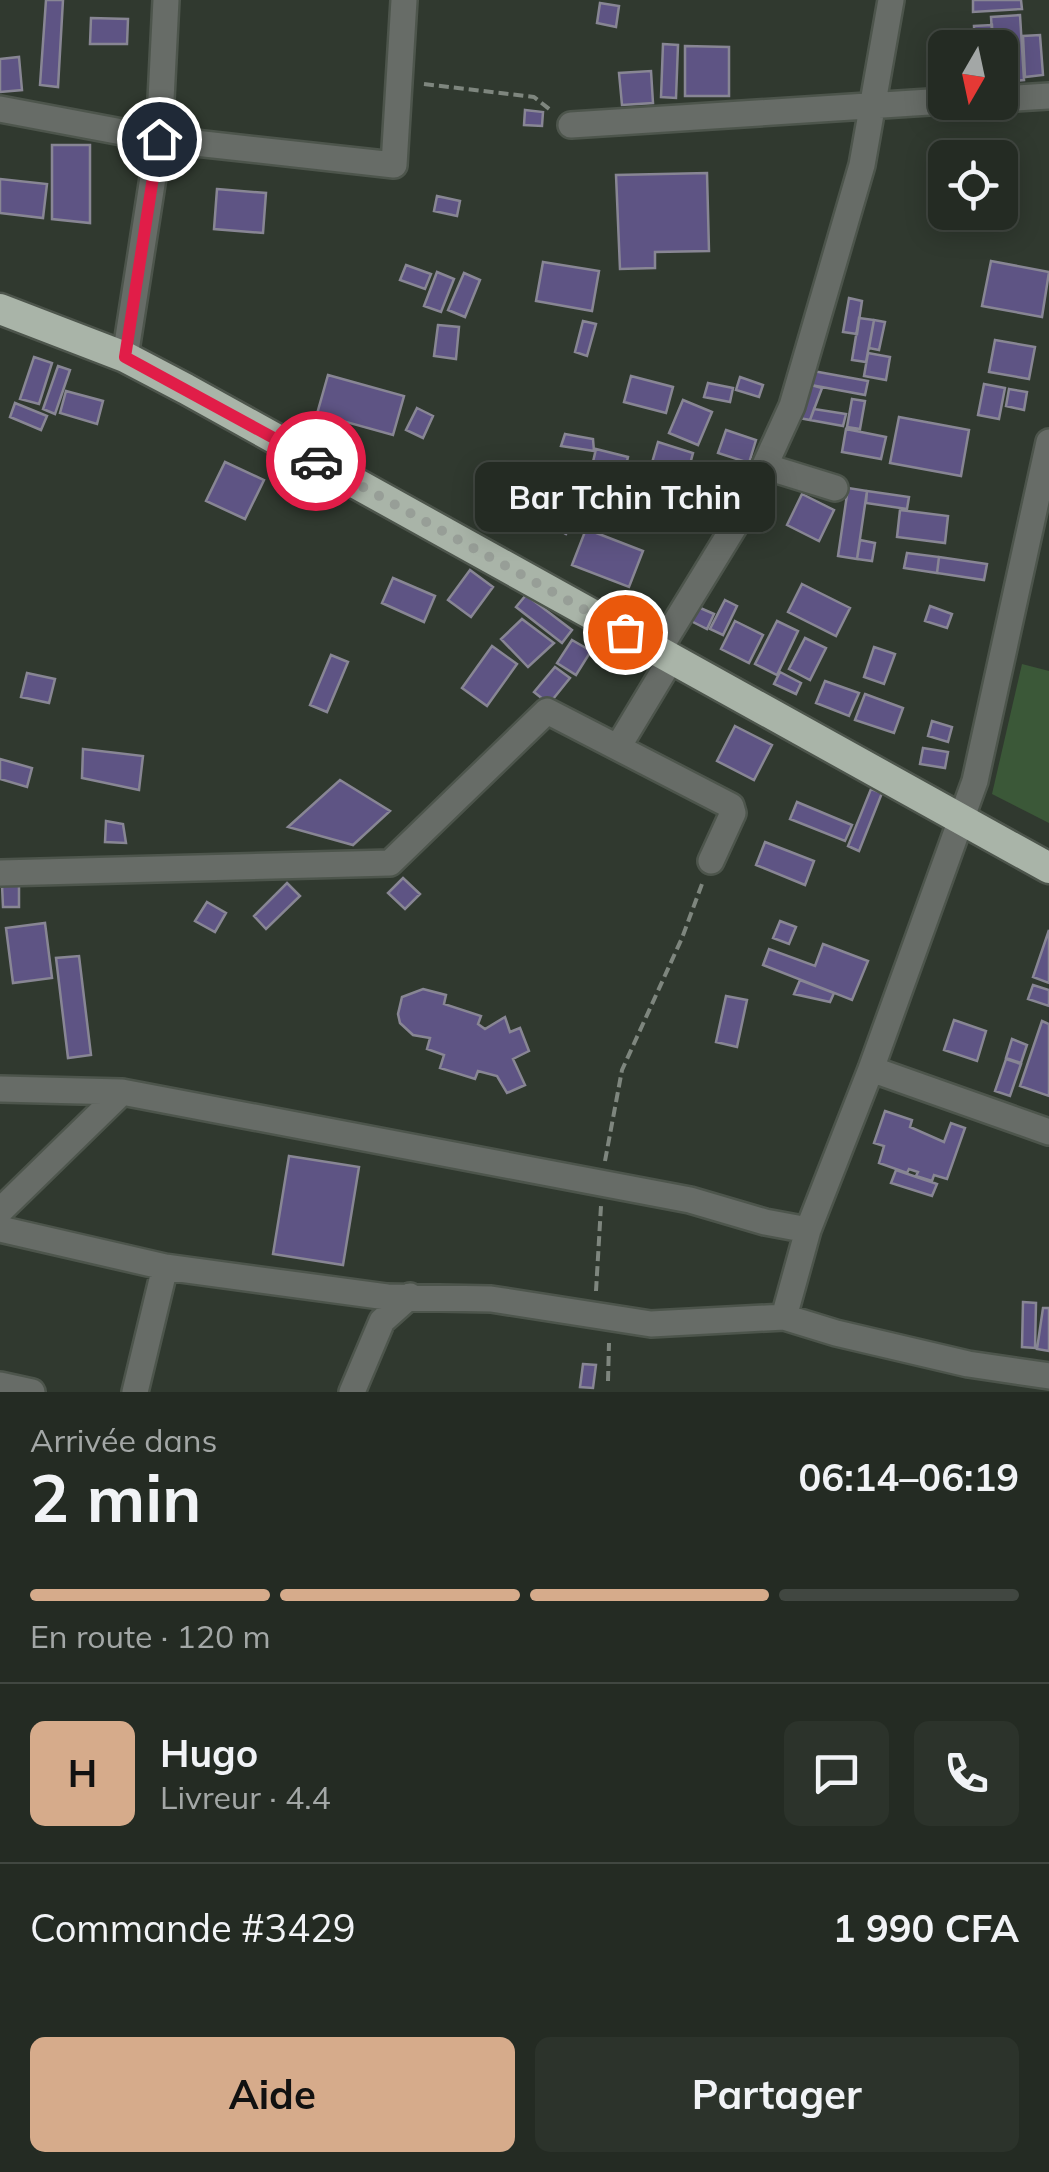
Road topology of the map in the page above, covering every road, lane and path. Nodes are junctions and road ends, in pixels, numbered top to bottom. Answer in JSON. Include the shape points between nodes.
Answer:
{"nodes":[{"id":1,"x":166,"y":0,"type":"edge"},
{"id":2,"x":404,"y":0,"type":"edge"},
{"id":3,"x":891,"y":0,"type":"edge"},
{"id":4,"x":399,"y":81,"type":"junction"},
{"id":5,"x":1049,"y":96,"type":"edge"},
{"id":6,"x":1018,"y":98,"type":"edge"},
{"id":7,"x":928,"y":102,"type":"edge"},
{"id":8,"x":874,"y":105,"type":"junction"},
{"id":9,"x":0,"y":108,"type":"edge"},
{"id":10,"x":572,"y":125,"type":"joint"},
{"id":11,"x":159,"y":139,"type":"junction"},
{"id":12,"x":0,"y":309,"type":"edge"},
{"id":13,"x":125,"y":357,"type":"junction"},
{"id":14,"x":1049,"y":442,"type":"edge"},
{"id":15,"x":767,"y":467,"type":"junction"},
{"id":16,"x":835,"y":488,"type":"dead end"},
{"id":17,"x":665,"y":655,"type":"junction"},
{"id":18,"x":618,"y":747,"type":"junction"},
{"id":19,"x":960,"y":821,"type":"junction"},
{"id":20,"x":710,"y":861,"type":"joint"},
{"id":21,"x":1049,"y":868,"type":"edge"},
{"id":22,"x":0,"y":872,"type":"edge"},
{"id":23,"x":871,"y":1069,"type":"junction"},
{"id":24,"x":0,"y":1088,"type":"edge"},
{"id":25,"x":122,"y":1092,"type":"junction"},
{"id":26,"x":1049,"y":1132,"type":"edge"},
{"id":27,"x":603,"y":1183,"type":"junction"},
{"id":28,"x":0,"y":1212,"type":"edge"},
{"id":29,"x":0,"y":1229,"type":"edge"},
{"id":30,"x":808,"y":1230,"type":"junction"},
{"id":31,"x":165,"y":1267,"type":"junction"},
{"id":32,"x":338,"y":1288,"type":"junction"},
{"id":33,"x":422,"y":1298,"type":"junction"},
{"id":34,"x":594,"y":1314,"type":"junction"},
{"id":35,"x":784,"y":1318,"type":"junction"},
{"id":36,"x":378,"y":1328,"type":"junction"},
{"id":37,"x":1049,"y":1376,"type":"edge"},
{"id":38,"x":608,"y":1381,"type":"dead end"},
{"id":39,"x":0,"y":1385,"type":"edge"},
{"id":40,"x":32,"y":1392,"type":"edge"},
{"id":41,"x":135,"y":1392,"type":"edge"},
{"id":42,"x":352,"y":1392,"type":"edge"}],
"edges":[{"from":1,"to":11,"type":"street"},
{"from":2,"to":4,"type":"street"},
{"from":3,"to":8,"type":"street"},
{"from":4,"to":10,"type":"path","via":[[534,97]]},
{"from":4,"to":11,"type":"street","via":[[394,164]]},
{"from":5,"to":6,"type":"street"},
{"from":7,"to":8,"type":"street"},
{"from":8,"to":10,"type":"street"},
{"from":8,"to":15,"type":"street","via":[[819,318]]},
{"from":9,"to":11,"type":"street"},
{"from":11,"to":13,"type":"street"},
{"from":12,"to":13,"type":"highway"},
{"from":13,"to":17,"type":"highway"},
{"from":14,"to":19,"type":"street","via":[[975,781]]},
{"from":15,"to":16,"type":"street"},
{"from":15,"to":17,"type":"street"},
{"from":17,"to":18,"type":"street"},
{"from":17,"to":19,"type":"highway"},
{"from":18,"to":20,"type":"street","via":[[731,806]]},
{"from":18,"to":22,"type":"street","via":[[547,711],[390,863]]},
{"from":19,"to":21,"type":"highway"},
{"from":19,"to":23,"type":"street"},
{"from":20,"to":27,"type":"path","via":[[622,1070]]},
{"from":23,"to":26,"type":"street"},
{"from":23,"to":30,"type":"street"},
{"from":24,"to":25,"type":"street"},
{"from":25,"to":27,"type":"street"},
{"from":25,"to":28,"type":"street"},
{"from":27,"to":30,"type":"street"},
{"from":27,"to":34,"type":"path"},
{"from":29,"to":31,"type":"street"},
{"from":30,"to":35,"type":"street"},
{"from":31,"to":32,"type":"street"},
{"from":31,"to":41,"type":"street"},
{"from":32,"to":33,"type":"street"},
{"from":32,"to":36,"type":"street","via":[[356,1292]]},
{"from":33,"to":34,"type":"street","via":[[491,1299]]},
{"from":33,"to":36,"type":"street","via":[[416,1292],[405,1299]]},
{"from":34,"to":35,"type":"street","via":[[651,1324]]},
{"from":34,"to":38,"type":"path","via":[[602,1316],[609,1346]]},
{"from":35,"to":37,"type":"street","via":[[968,1364]]},
{"from":36,"to":42,"type":"street"},
{"from":39,"to":40,"type":"street"}]}
